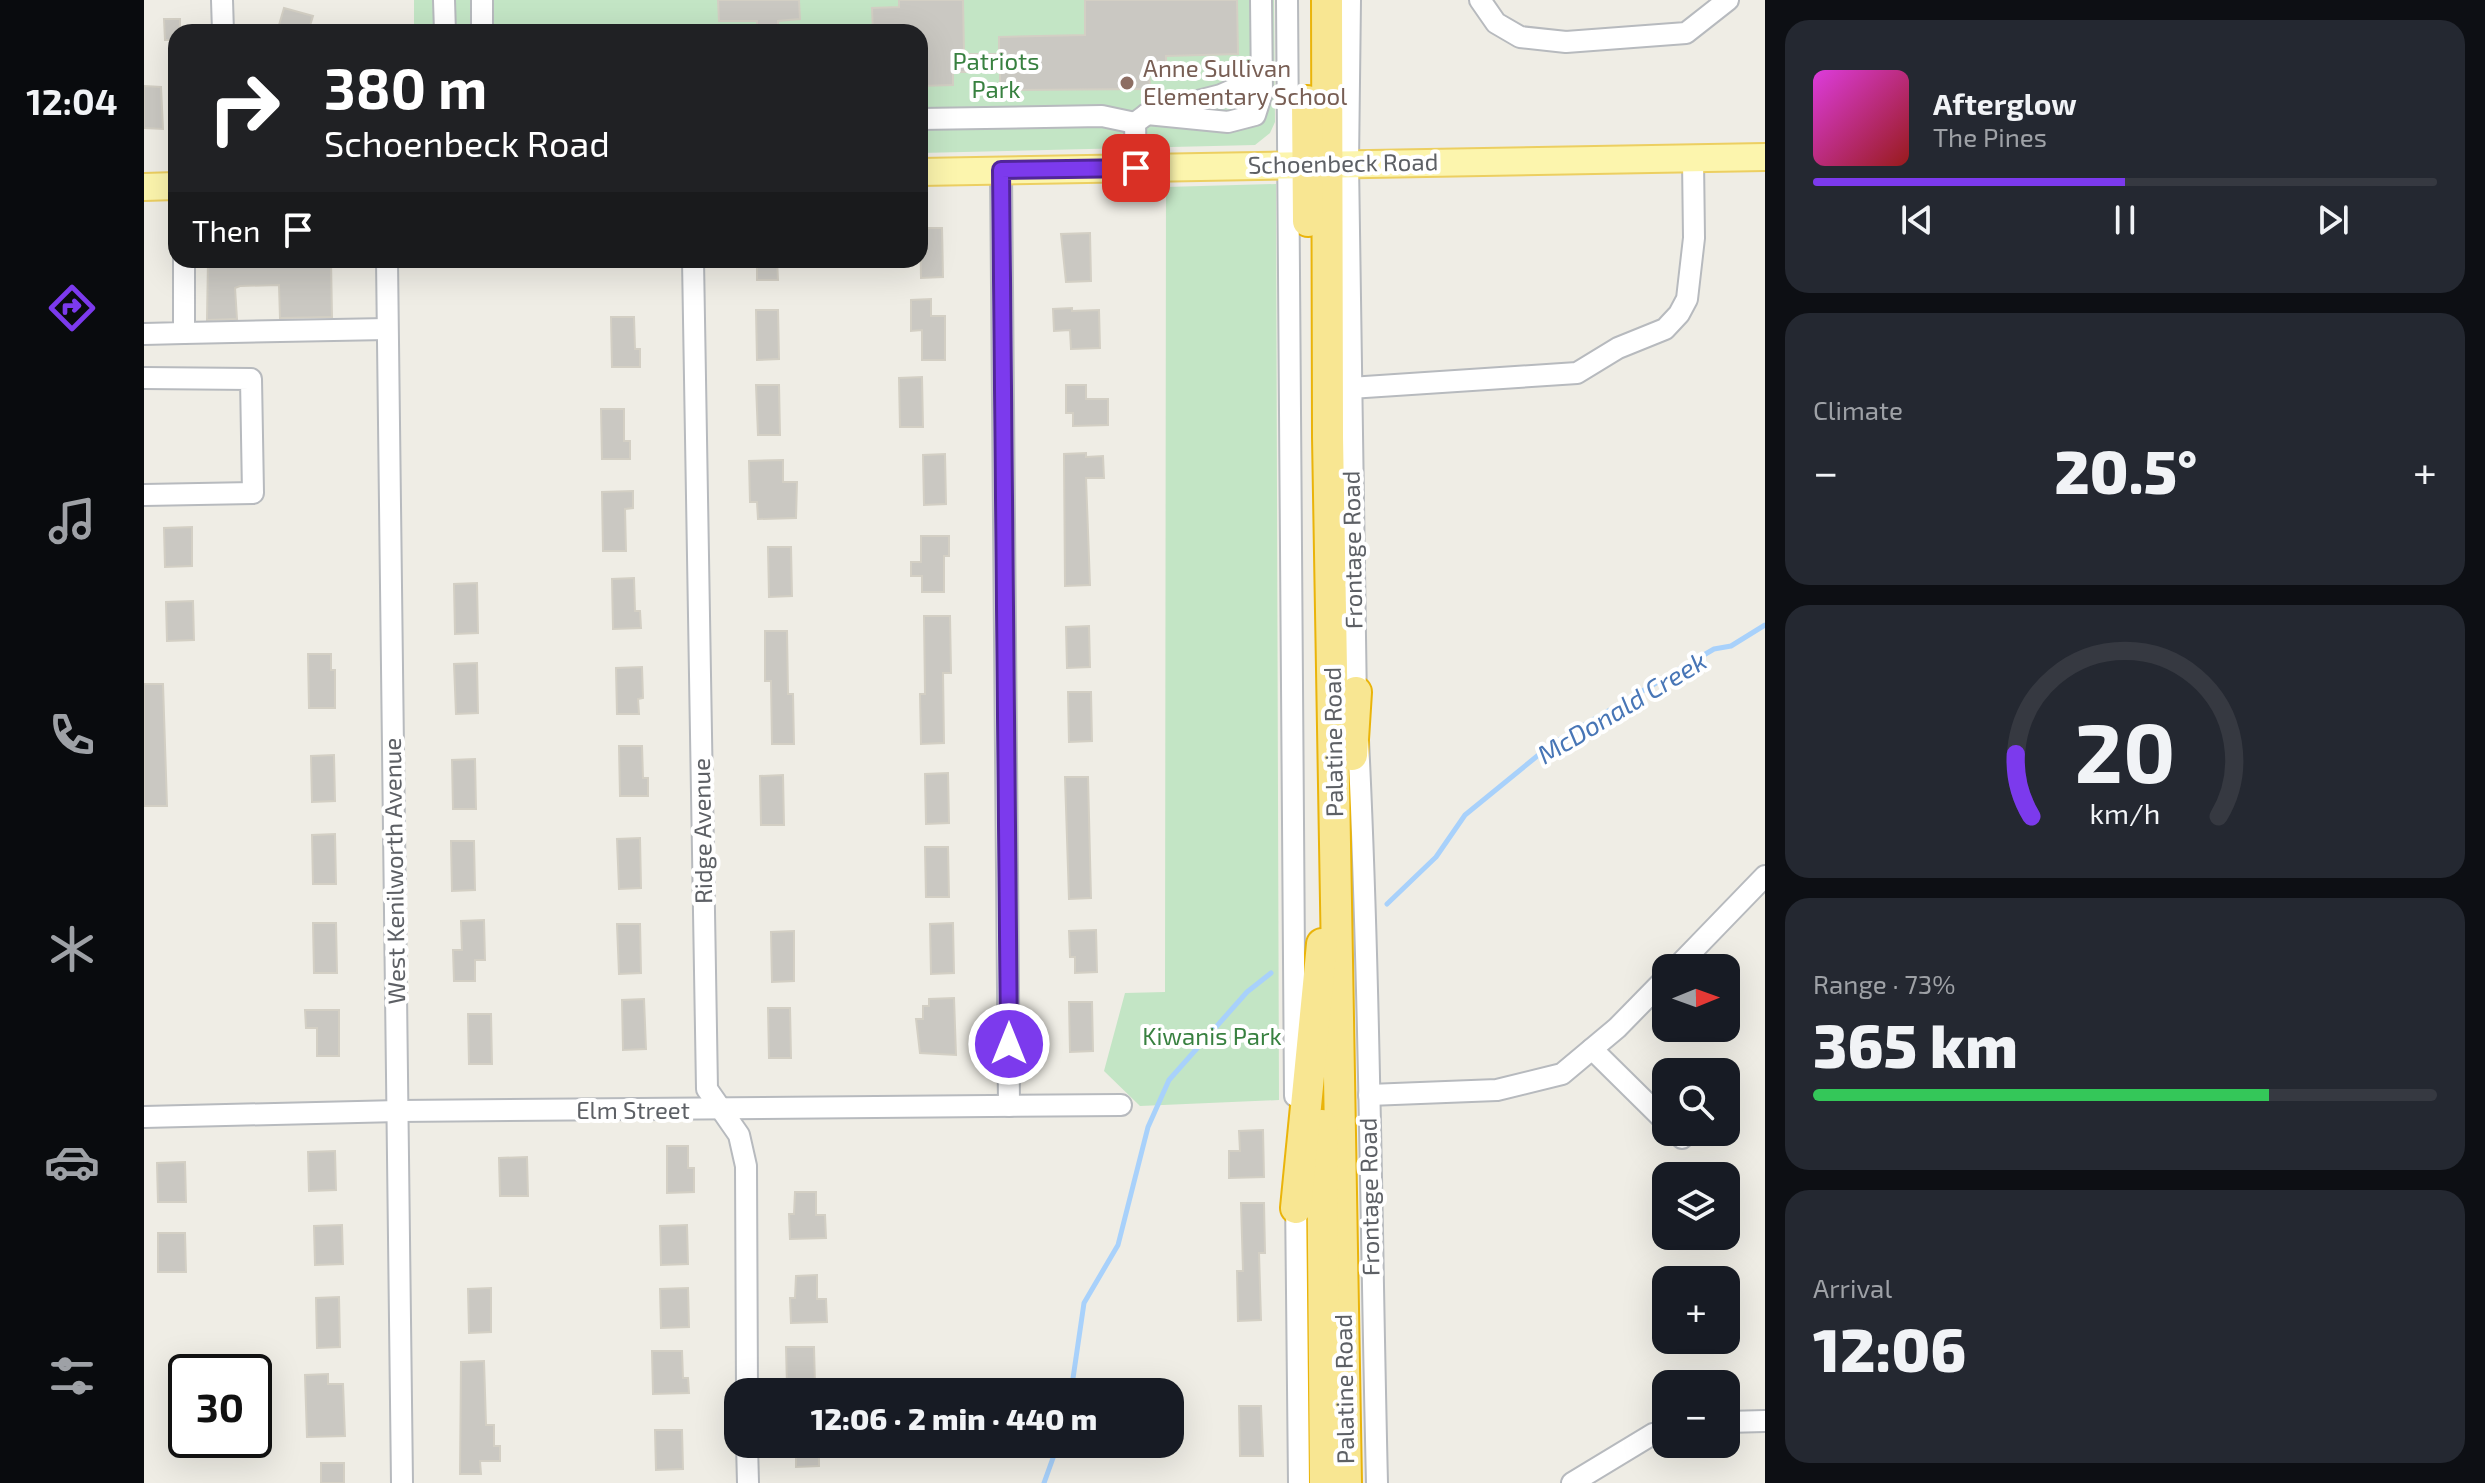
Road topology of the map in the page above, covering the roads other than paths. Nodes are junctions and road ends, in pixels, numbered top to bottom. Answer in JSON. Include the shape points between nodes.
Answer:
{"nodes":[{"id":1,"x":222,"y":0,"type":"edge"},
{"id":2,"x":444,"y":0,"type":"edge"},
{"id":3,"x":482,"y":0,"type":"edge"},
{"id":4,"x":1261,"y":0,"type":"edge"},
{"id":5,"x":1287,"y":0,"type":"edge"},
{"id":6,"x":1307,"y":0,"type":"edge"},
{"id":7,"x":1327,"y":0,"type":"edge"},
{"id":8,"x":1350,"y":0,"type":"edge"},
{"id":9,"x":1480,"y":0,"type":"edge"},
{"id":10,"x":1728,"y":0,"type":"edge"},
{"id":11,"x":223,"y":24,"type":"edge"},
{"id":12,"x":445,"y":24,"type":"edge"},
{"id":13,"x":482,"y":24,"type":"edge"},
{"id":14,"x":1262,"y":77,"type":"junction"},
{"id":15,"x":1141,"y":118,"type":"junction"},
{"id":16,"x":928,"y":119,"type":"edge"},
{"id":17,"x":1765,"y":157,"type":"edge"},
{"id":18,"x":1693,"y":160,"type":"junction"},
{"id":19,"x":1318,"y":164,"type":"junction"},
{"id":20,"x":1136,"y":168,"type":"junction"},
{"id":21,"x":1001,"y":170,"type":"junction"},
{"id":22,"x":928,"y":172,"type":"edge"},
{"id":23,"x":168,"y":186,"type":"edge"},
{"id":24,"x":144,"y":187,"type":"edge"},
{"id":25,"x":184,"y":268,"type":"edge"},
{"id":26,"x":387,"y":268,"type":"edge"},
{"id":27,"x":693,"y":268,"type":"edge"},
{"id":28,"x":387,"y":329,"type":"junction"},
{"id":29,"x":184,"y":333,"type":"junction"},
{"id":30,"x":144,"y":334,"type":"edge"},
{"id":31,"x":144,"y":378,"type":"edge"},
{"id":32,"x":1350,"y":388,"type":"junction"},
{"id":33,"x":144,"y":495,"type":"edge"},
{"id":34,"x":1356,"y":692,"type":"junction"},
{"id":35,"x":1765,"y":876,"type":"edge"},
{"id":36,"x":1322,"y":942,"type":"junction"},
{"id":37,"x":1690,"y":954,"type":"edge"},
{"id":38,"x":1652,"y":991,"type":"edge"},
{"id":39,"x":1340,"y":1012,"type":"junction"},
{"id":40,"x":1592,"y":1049,"type":"junction"},
{"id":41,"x":1369,"y":1095,"type":"junction"},
{"id":42,"x":1121,"y":1105,"type":"dead end"},
{"id":43,"x":1009,"y":1106,"type":"junction"},
{"id":44,"x":1652,"y":1108,"type":"edge"},
{"id":45,"x":399,"y":1111,"type":"junction"},
{"id":46,"x":723,"y":1111,"type":"junction"},
{"id":47,"x":144,"y":1117,"type":"edge"},
{"id":48,"x":1296,"y":1208,"type":"junction"},
{"id":49,"x":747,"y":1378,"type":"edge"},
{"id":50,"x":1765,"y":1421,"type":"edge"},
{"id":51,"x":1740,"y":1422,"type":"edge"},
{"id":52,"x":1652,"y":1435,"type":"edge"},
{"id":53,"x":747,"y":1458,"type":"edge"},
{"id":54,"x":402,"y":1483,"type":"edge"},
{"id":55,"x":748,"y":1483,"type":"edge"},
{"id":56,"x":1299,"y":1483,"type":"edge"},
{"id":57,"x":1325,"y":1483,"type":"edge"},
{"id":58,"x":1346,"y":1483,"type":"edge"},
{"id":59,"x":1377,"y":1483,"type":"edge"},
{"id":60,"x":1572,"y":1483,"type":"edge"}],
"edges":[{"from":1,"to":11,"type":"street"},
{"from":2,"to":12,"type":"street"},
{"from":3,"to":13,"type":"street"},
{"from":4,"to":14,"type":"street"},
{"from":5,"to":19,"type":"street","name":"Frontage Road"},
{"from":6,"to":19,"type":"highway","name":"Palatine Road"},
{"from":7,"to":19,"type":"highway","name":"Palatine Road"},
{"from":8,"to":19,"type":"street","name":"Frontage Road"},
{"from":9,"to":10,"type":"street","via":[[1496,23],[1520,37],[1566,42],[1686,33]]},
{"from":14,"to":15,"type":"street"},
{"from":14,"to":15,"type":"street","via":[[1255,115],[1228,122]]},
{"from":15,"to":16,"type":"street"},
{"from":15,"to":20,"type":"street"},
{"from":17,"to":18,"type":"main road","name":"Schoenbeck Road"},
{"from":18,"to":19,"type":"main road","name":"Schoenbeck Road"},
{"from":18,"to":32,"type":"street","via":[[1694,238],[1687,299],[1665,329],[1618,348],[1577,373]]},
{"from":19,"to":20,"type":"main road","name":"Schoenbeck Road"},
{"from":19,"to":32,"type":"street","name":"Frontage Road"},
{"from":19,"to":36,"type":"highway","name":"Palatine Road"},
{"from":19,"to":39,"type":"highway","name":"Palatine Road"},
{"from":19,"to":48,"type":"street","name":"Frontage Road"},
{"from":20,"to":21,"type":"main road","name":"Schoenbeck Road"},
{"from":21,"to":22,"type":"main road","name":"Schoenbeck Road"},
{"from":21,"to":43,"type":"street"},
{"from":23,"to":24,"type":"main road"},
{"from":25,"to":29,"type":"street"},
{"from":26,"to":28,"type":"street","name":"West Kenilworth Avenue"},
{"from":27,"to":46,"type":"street","name":"Ridge Avenue","via":[[707,1089]]},
{"from":28,"to":29,"type":"street"},
{"from":28,"to":45,"type":"street","name":"West Kenilworth Avenue"},
{"from":29,"to":30,"type":"street"},
{"from":31,"to":33,"type":"street","via":[[251,379],[253,493]]},
{"from":32,"to":34,"type":"street","name":"Frontage Road"},
{"from":34,"to":39,"type":"highway"},
{"from":34,"to":41,"type":"street","name":"Frontage Road"},
{"from":35,"to":37,"type":"street"},
{"from":36,"to":48,"type":"highway"},
{"from":36,"to":57,"type":"highway","name":"Palatine Road"},
{"from":38,"to":40,"type":"street"},
{"from":39,"to":58,"type":"highway","name":"Palatine Road"},
{"from":40,"to":41,"type":"street","via":[[1562,1074],[1497,1090]]},
{"from":40,"to":44,"type":"street"},
{"from":41,"to":59,"type":"street","name":"Frontage Road"},
{"from":42,"to":43,"type":"street","name":"Elm Street"},
{"from":43,"to":46,"type":"street","name":"Elm Street"},
{"from":45,"to":46,"type":"street","name":"Elm Street"},
{"from":45,"to":47,"type":"street","name":"Elm Street"},
{"from":45,"to":54,"type":"street","name":"West Kenilworth Avenue"},
{"from":46,"to":49,"type":"street","name":"Ridge Avenue","via":[[739,1135],[746,1166]]},
{"from":48,"to":56,"type":"street","name":"Frontage Road"},
{"from":50,"to":51,"type":"street"},
{"from":52,"to":60,"type":"street"},
{"from":53,"to":55,"type":"street"}]}
